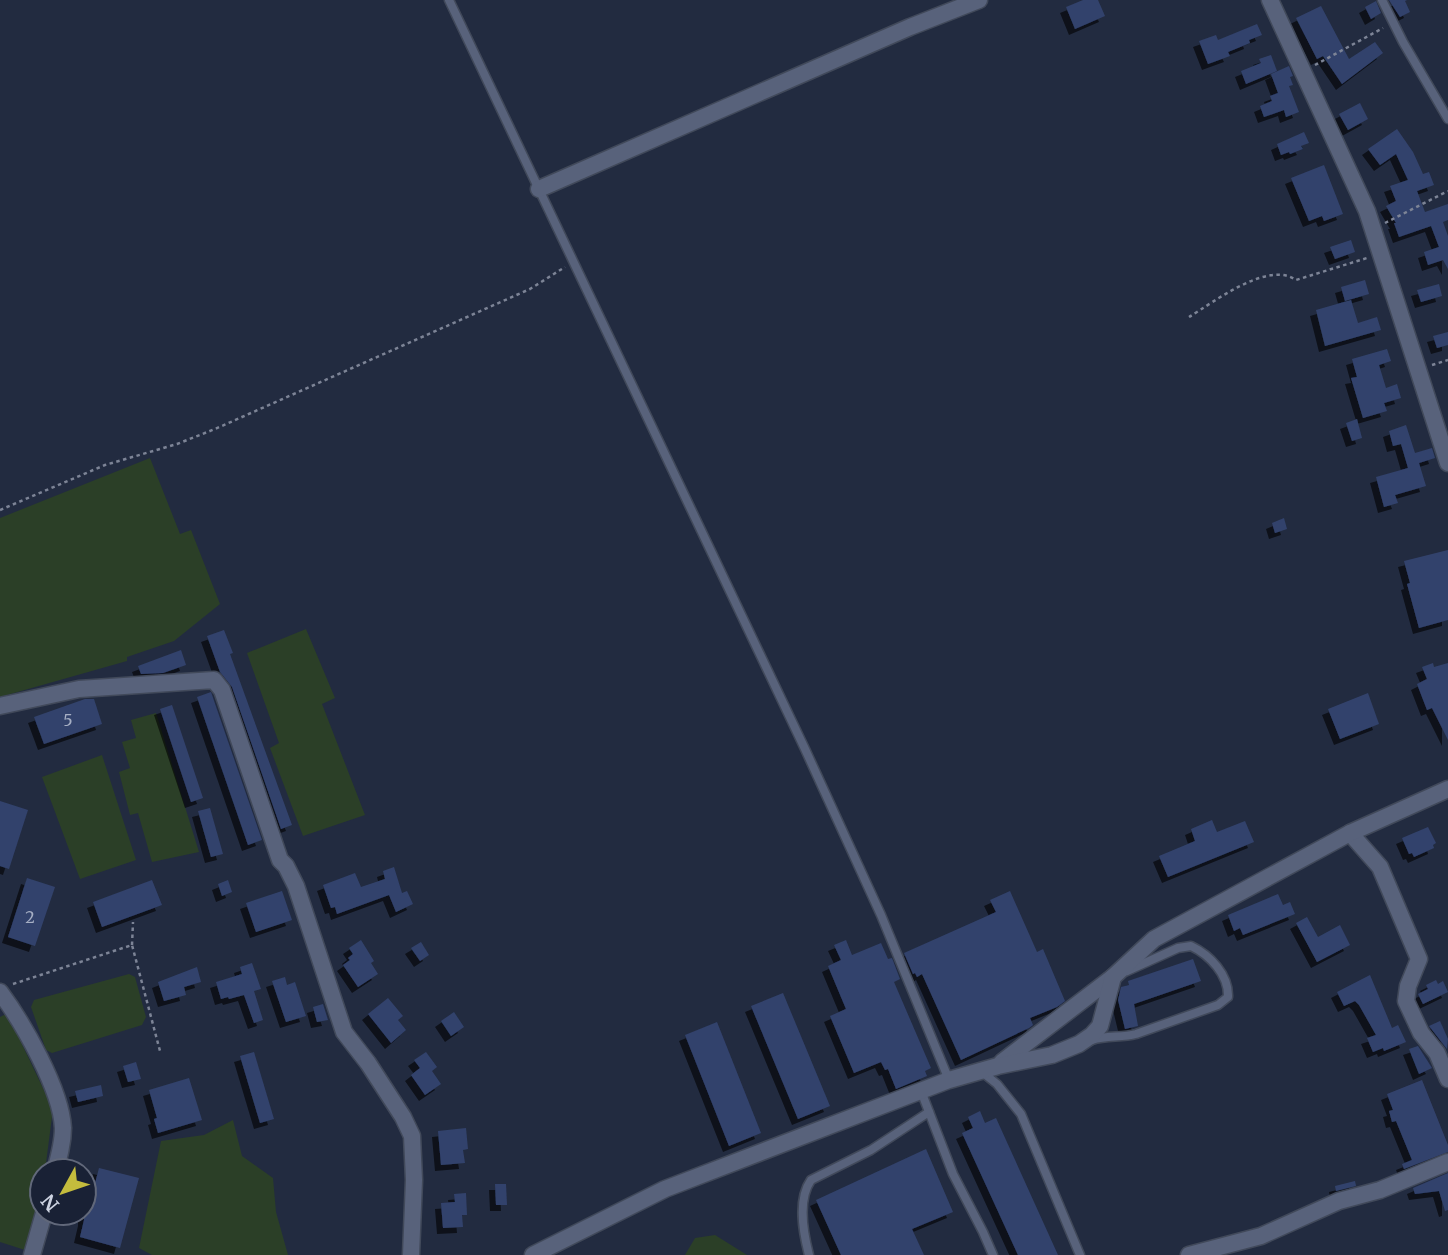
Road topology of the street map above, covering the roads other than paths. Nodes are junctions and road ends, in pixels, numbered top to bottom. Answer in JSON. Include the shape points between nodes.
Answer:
{"nodes":[{"id":1,"x":449,"y":0,"type":"edge"},
{"id":2,"x":979,"y":0,"type":"edge"},
{"id":3,"x":1270,"y":0,"type":"edge"},
{"id":4,"x":1381,"y":0,"type":"edge"},
{"id":5,"x":1448,"y":119,"type":"edge"},
{"id":6,"x":539,"y":189,"type":"junction"},
{"id":7,"x":1448,"y":463,"type":"edge"},
{"id":8,"x":0,"y":706,"type":"edge"},
{"id":9,"x":1448,"y":789,"type":"edge"},
{"id":10,"x":1350,"y":833,"type":"junction"},
{"id":11,"x":1113,"y":977,"type":"junction"},
{"id":12,"x":7,"y":988,"type":"edge"},
{"id":13,"x":1079,"y":1044,"type":"junction"},
{"id":14,"x":998,"y":1066,"type":"junction"},
{"id":15,"x":980,"y":1070,"type":"junction"},
{"id":16,"x":1448,"y":1079,"type":"edge"},
{"id":17,"x":948,"y":1080,"type":"junction"},
{"id":18,"x":921,"y":1091,"type":"junction"},
{"id":19,"x":929,"y":1112,"type":"junction"},
{"id":20,"x":58,"y":1157,"type":"edge"},
{"id":21,"x":1448,"y":1162,"type":"edge"},
{"id":22,"x":40,"y":1227,"type":"edge"},
{"id":23,"x":32,"y":1255,"type":"edge"},
{"id":24,"x":411,"y":1255,"type":"edge"},
{"id":25,"x":533,"y":1255,"type":"edge"},
{"id":26,"x":809,"y":1255,"type":"edge"},
{"id":27,"x":993,"y":1255,"type":"edge"},
{"id":28,"x":1080,"y":1255,"type":"edge"},
{"id":29,"x":1189,"y":1255,"type":"edge"}],
"edges":[{"from":1,"to":6,"type":"lane"},
{"from":2,"to":6,"type":"street"},
{"from":3,"to":7,"type":"street","via":[[1367,211]]},
{"from":4,"to":5,"type":"lane"},
{"from":6,"to":17,"type":"lane","via":[[805,749],[881,915]]},
{"from":8,"to":24,"type":"street","via":[[79,689],[214,680],[222,690],[280,860],[296,886],[344,1032],[412,1136]]},
{"from":9,"to":10,"type":"street"},
{"from":10,"to":11,"type":"street","via":[[1154,939]]},
{"from":10,"to":16,"type":"street","via":[[1380,867],[1419,959],[1406,1001]]},
{"from":11,"to":13,"type":"street","via":[[1100,1026]]},
{"from":11,"to":13,"type":"lane","via":[[1191,946],[1225,977],[1228,997],[1218,1005],[1136,1034]]},
{"from":11,"to":14,"type":"street"},
{"from":12,"to":20,"type":"street","via":[[57,1098],[63,1128]]},
{"from":13,"to":14,"type":"street","via":[[1052,1055]]},
{"from":14,"to":15,"type":"street"},
{"from":15,"to":17,"type":"street"},
{"from":15,"to":28,"type":"lane","via":[[1021,1114]]},
{"from":17,"to":18,"type":"street"},
{"from":18,"to":19,"type":"lane"},
{"from":18,"to":25,"type":"street","via":[[665,1189]]},
{"from":19,"to":26,"type":"lane","via":[[871,1150],[811,1180],[805,1188],[803,1211]]},
{"from":19,"to":27,"type":"lane"},
{"from":21,"to":29,"type":"street","via":[[1339,1201],[1261,1237]]},
{"from":22,"to":23,"type":"street"}]}
